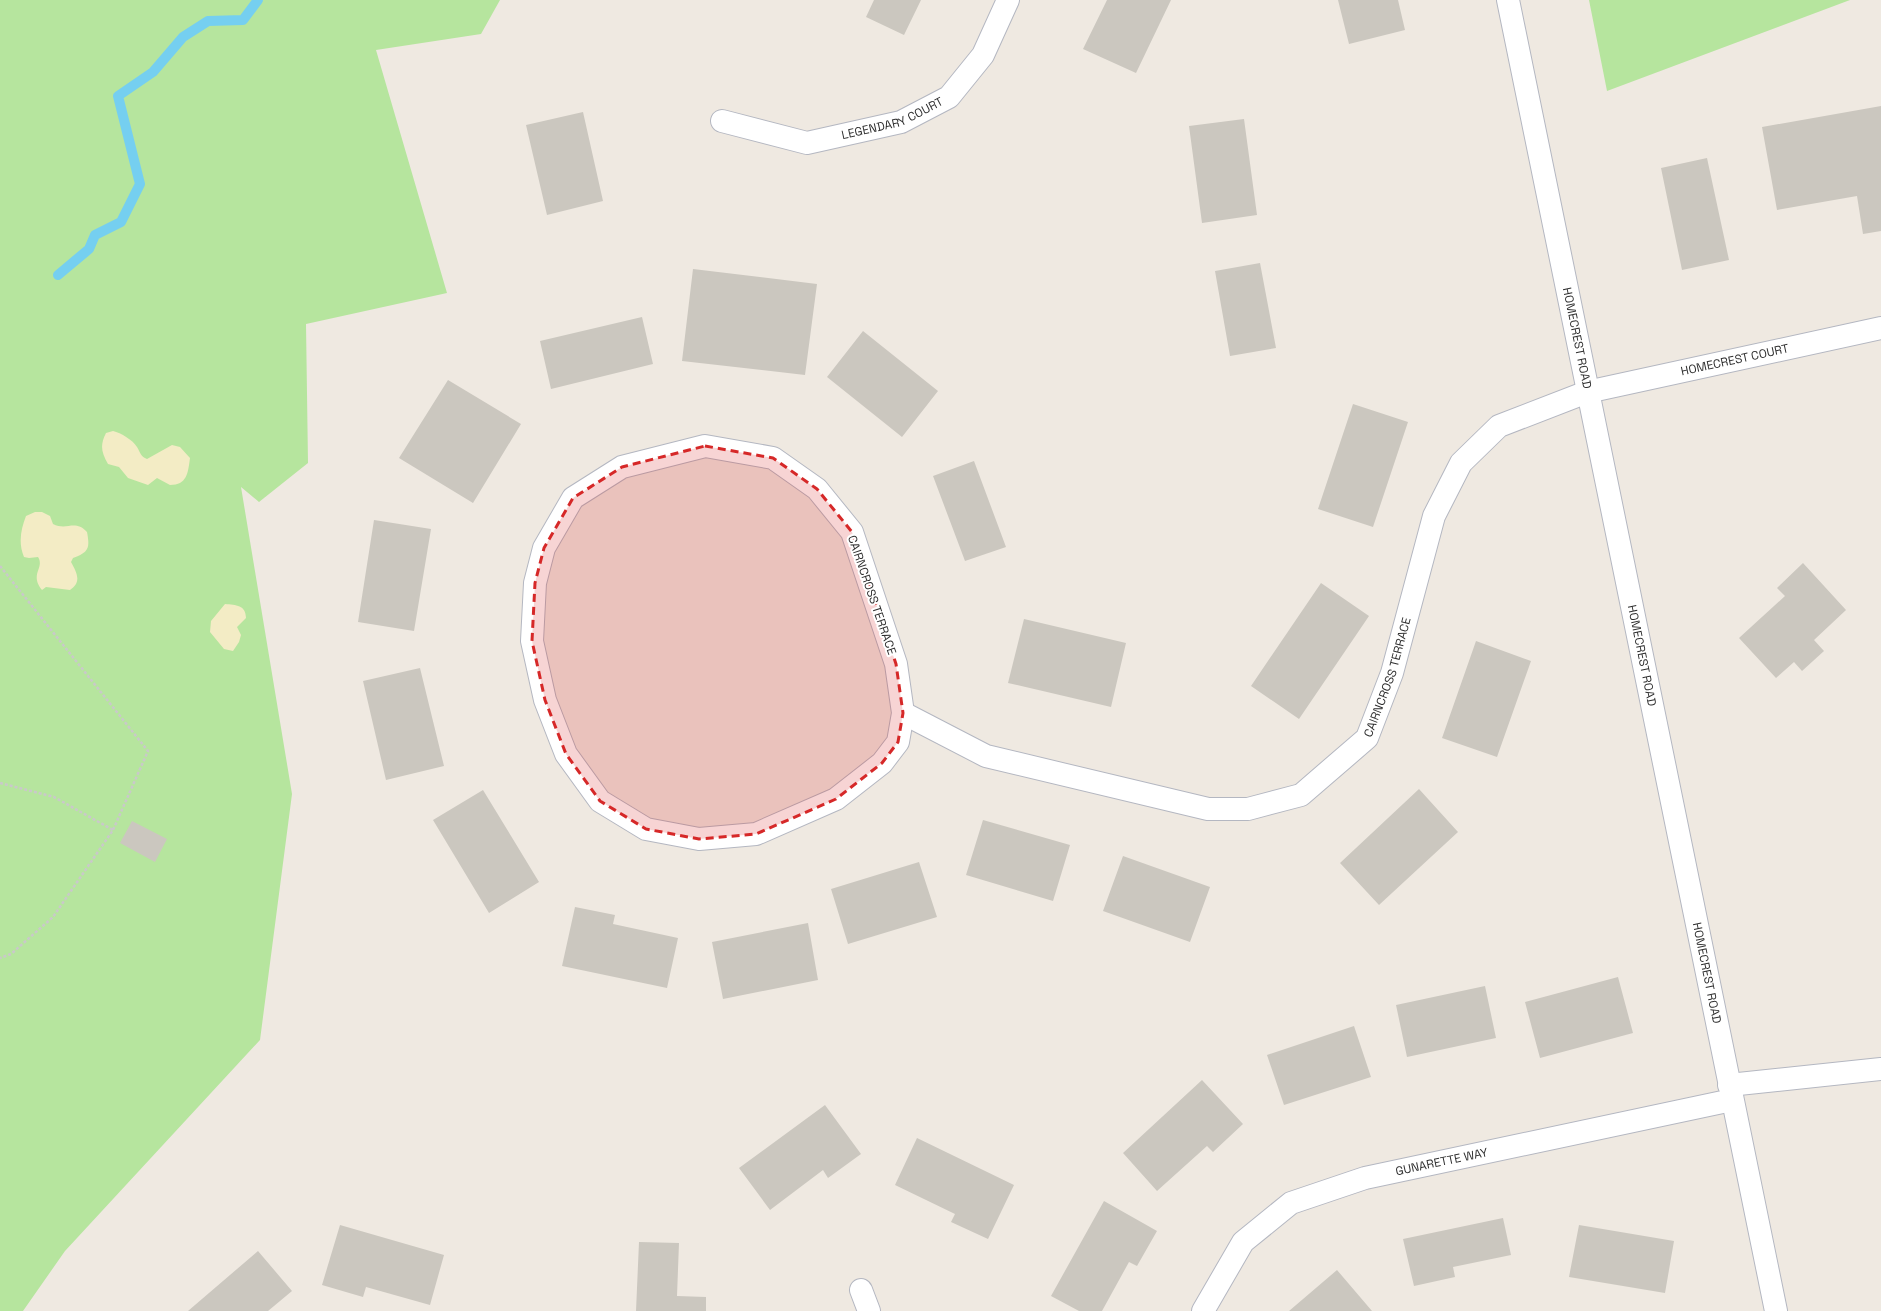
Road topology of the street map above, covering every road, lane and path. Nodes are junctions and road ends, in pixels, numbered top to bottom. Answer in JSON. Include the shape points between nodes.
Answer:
{"nodes":[{"id":1,"x":1008,"y":0,"type":"edge"},
{"id":2,"x":1508,"y":0,"type":"edge"},
{"id":3,"x":722,"y":121,"type":"dead end"},
{"id":4,"x":1881,"y":328,"type":"edge"},
{"id":5,"x":1588,"y":392,"type":"junction"},
{"id":6,"x":0,"y":566,"type":"edge"},
{"id":7,"x":903,"y":713,"type":"junction"},
{"id":8,"x":0,"y":783,"type":"edge"},
{"id":9,"x":113,"y":830,"type":"junction"},
{"id":10,"x":0,"y":958,"type":"edge"},
{"id":11,"x":1881,"y":1070,"type":"edge"},
{"id":12,"x":1731,"y":1092,"type":"junction"},
{"id":13,"x":861,"y":1290,"type":"dead end"},
{"id":14,"x":869,"y":1311,"type":"edge"},
{"id":15,"x":1203,"y":1311,"type":"edge"},
{"id":16,"x":1776,"y":1311,"type":"edge"}],
"edges":[{"from":1,"to":3,"type":"street","name":"LEGENDARY COURT","via":[[983,55],[949,97],[901,122],[807,143]]},
{"from":2,"to":5,"type":"street","name":"HOMECREST ROAD"},
{"from":4,"to":5,"type":"street","name":"HOMECREST COURT"},
{"from":5,"to":7,"type":"street","name":"CAIRNCROSS TERRACE","via":[[1500,426],[1461,463],[1434,516],[1392,673],[1367,738],[1301,795],[1248,809],[1208,809],[986,756]]},
{"from":5,"to":12,"type":"street","name":"HOMECREST ROAD"},
{"from":6,"to":9,"type":"path","via":[[148,751]]},
{"from":7,"to":7,"type":"street","name":"CAIRNCROSS TERRACE","via":[[896,664],[852,532],[817,489],[773,458],[705,446],[622,467],[573,498],[544,548],[535,583],[532,641],[545,700],[566,754],[600,800],[646,829],[699,839],[756,834],[836,799],[882,763],[898,742]]},
{"from":8,"to":9,"type":"path","via":[[54,797]]},
{"from":9,"to":10,"type":"path","via":[[53,917],[11,954]]},
{"from":11,"to":12,"type":"street","name":"GUNARETTE WAY"},
{"from":12,"to":15,"type":"street","name":"GUNARETTE WAY","via":[[1365,1178],[1291,1203],[1243,1242]]},
{"from":12,"to":16,"type":"street","name":"HOMECREST ROAD"},
{"from":13,"to":14,"type":"street"}]}
